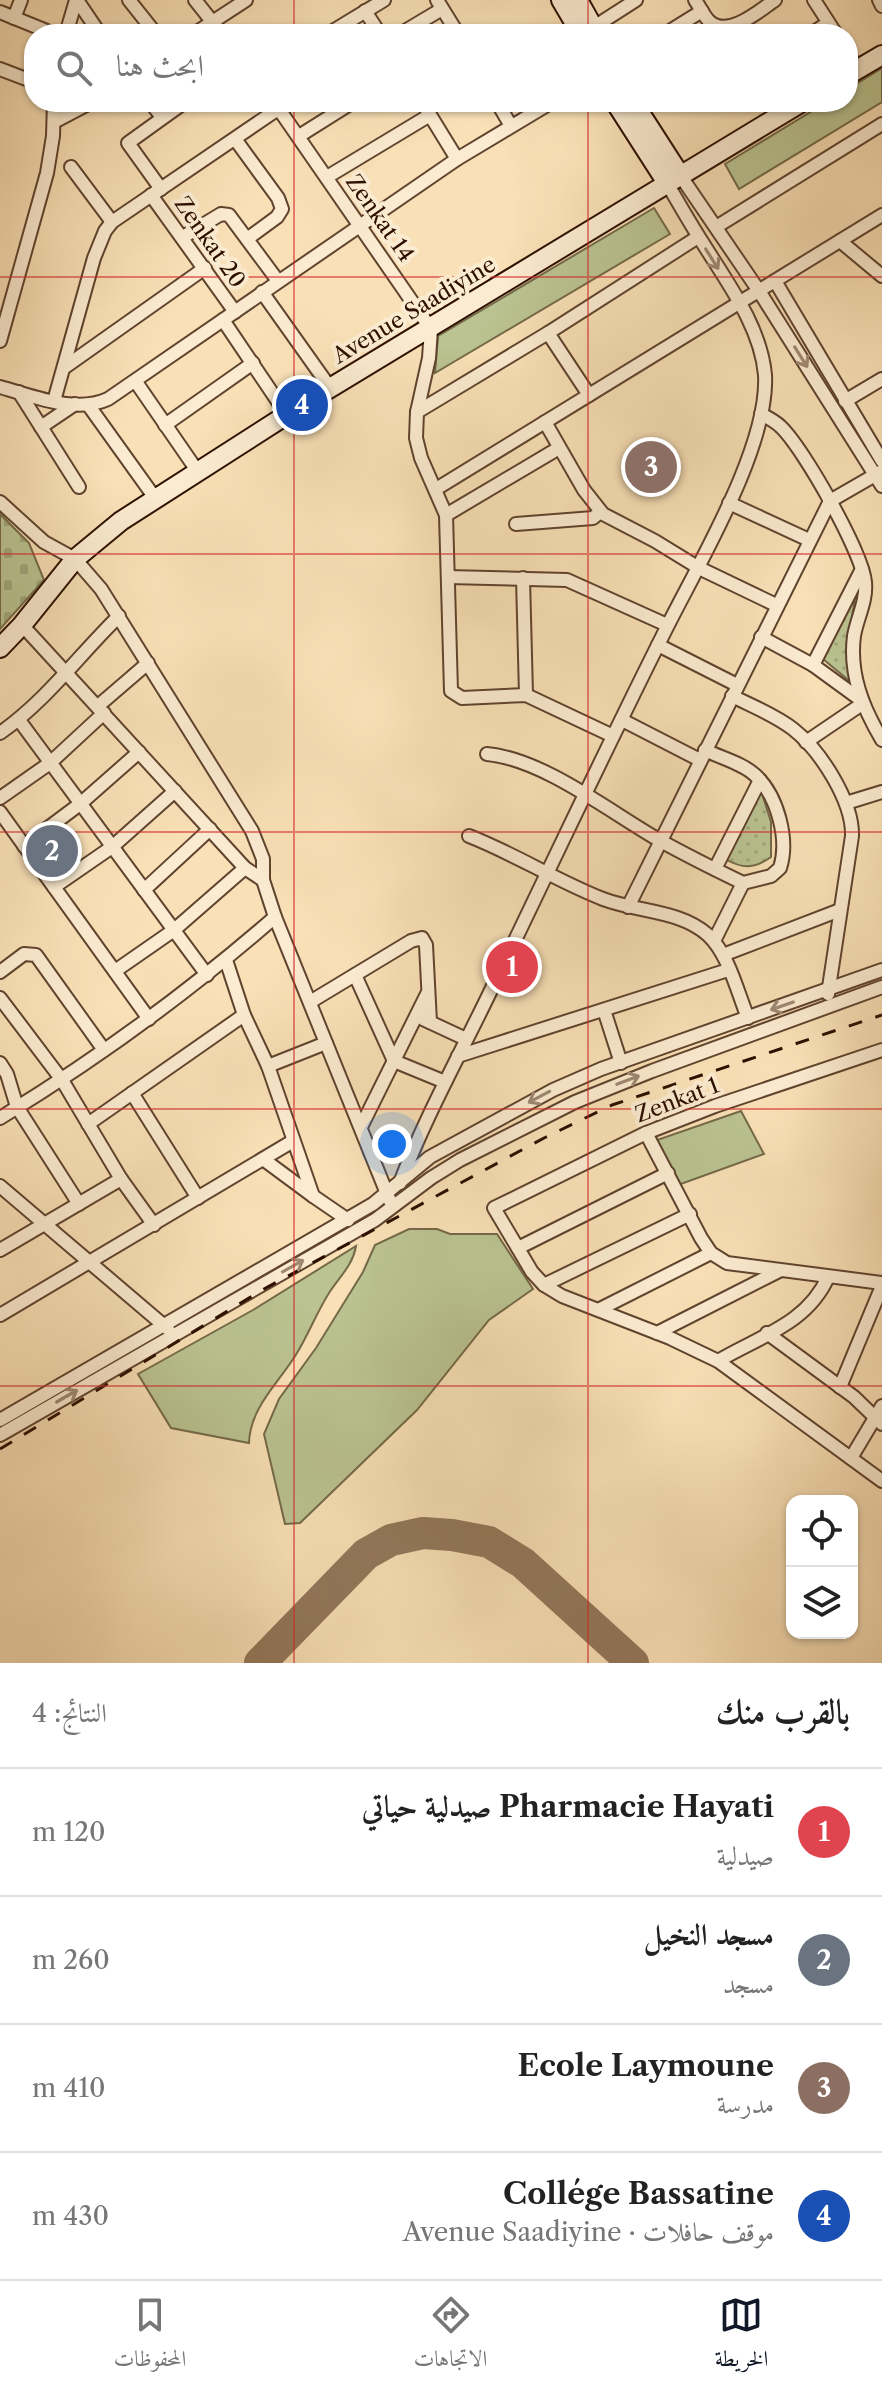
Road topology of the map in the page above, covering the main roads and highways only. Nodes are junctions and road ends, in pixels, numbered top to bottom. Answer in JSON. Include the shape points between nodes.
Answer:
{"nodes":[{"id":1,"x":561,"y":0,"type":"edge"},
{"id":2,"x":578,"y":0,"type":"edge"},
{"id":3,"x":584,"y":24,"type":"edge"},
{"id":4,"x":588,"y":24,"type":"edge"},
{"id":5,"x":882,"y":55,"type":"edge"},
{"id":6,"x":858,"y":64,"type":"edge"},
{"id":7,"x":623,"y":112,"type":"edge"},
{"id":8,"x":638,"y":112,"type":"edge"},
{"id":9,"x":781,"y":112,"type":"edge"},
{"id":10,"x":673,"y":179,"type":"junction"},
{"id":11,"x":0,"y":648,"type":"edge"}],
"edges":[{"from":1,"to":3,"type":"main road"},
{"from":2,"to":4,"type":"main road"},
{"from":5,"to":6,"type":"main road"},
{"from":7,"to":10,"type":"main road"},
{"from":8,"to":10,"type":"main road"},
{"from":9,"to":10,"type":"main road","name":"Avenue Saadiyine"},
{"from":10,"to":11,"type":"main road","name":"Avenue Saadiyine","via":[[98,537]]}]}
